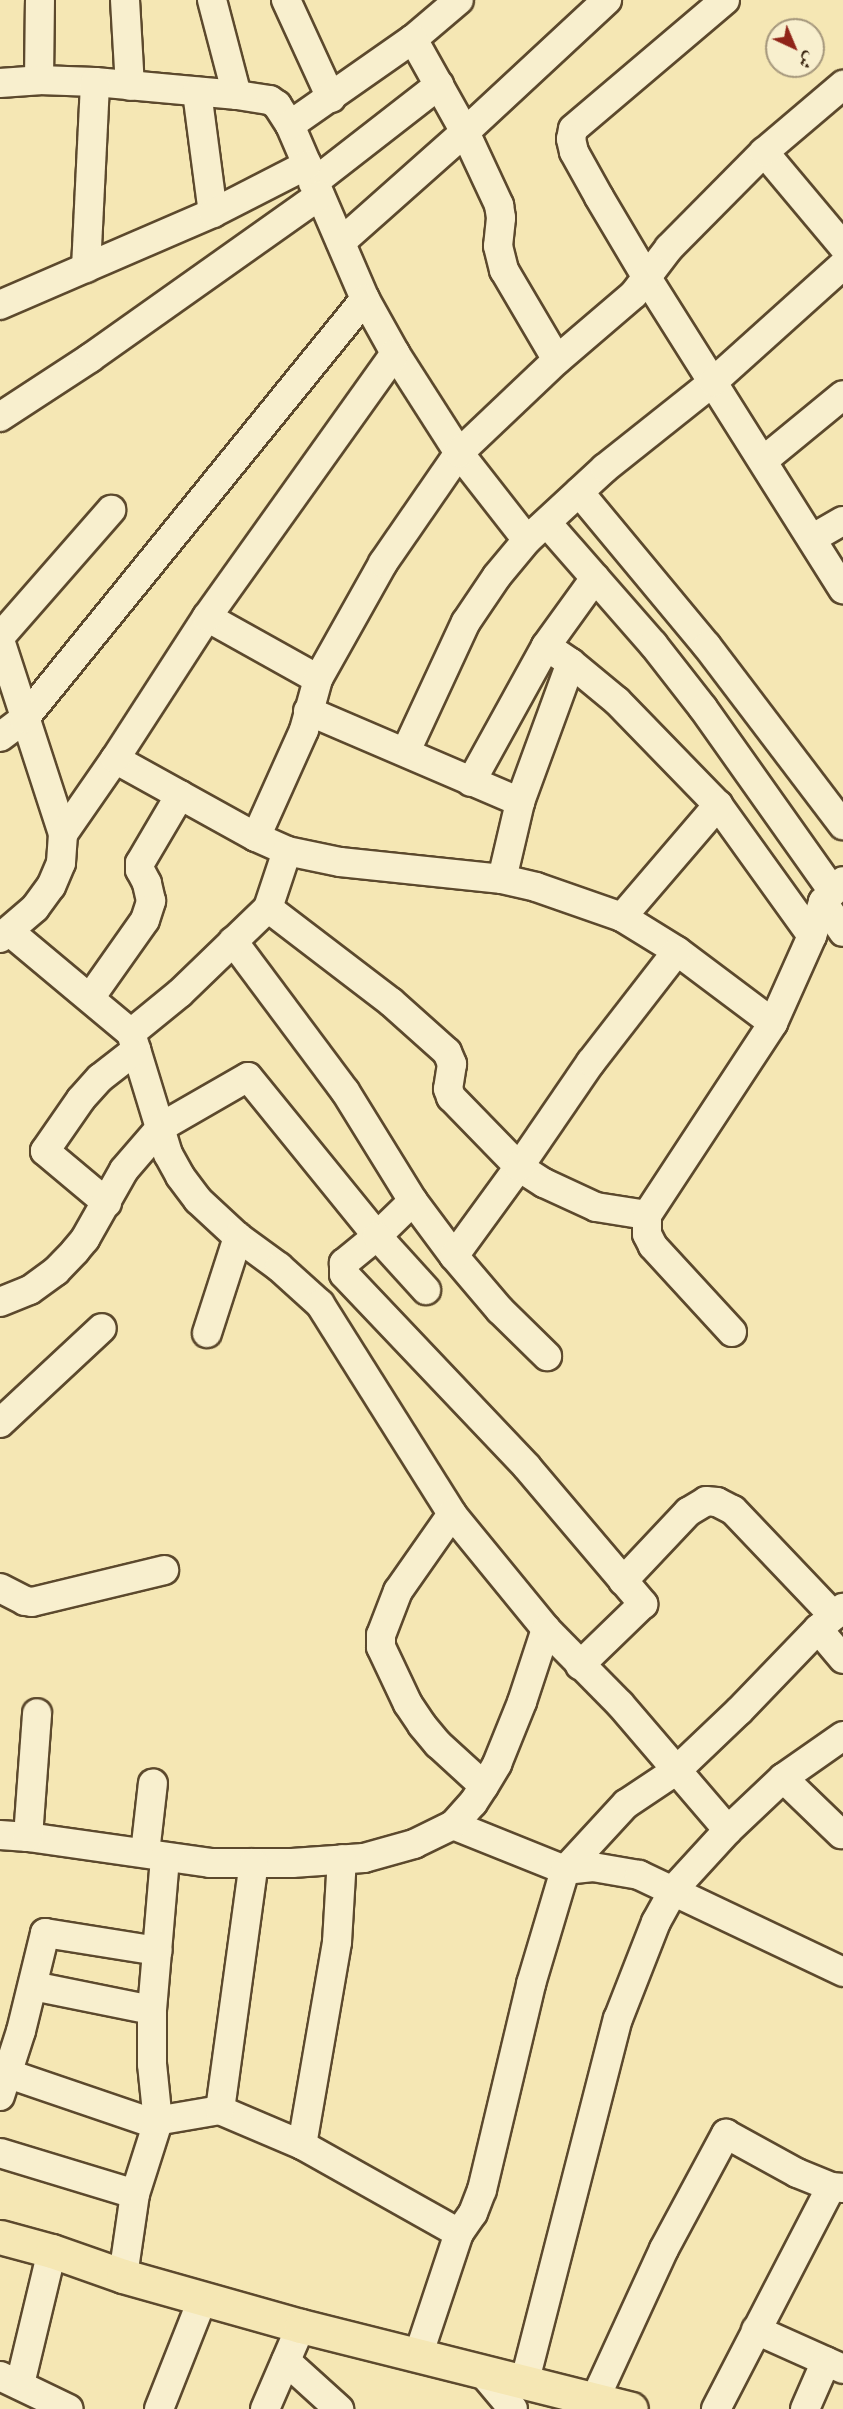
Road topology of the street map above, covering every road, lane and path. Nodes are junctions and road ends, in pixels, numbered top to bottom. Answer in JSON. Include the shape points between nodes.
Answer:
{"nodes":[{"id":1,"x":39,"y":0,"type":"edge"},
{"id":2,"x":125,"y":0,"type":"edge"},
{"id":3,"x":212,"y":0,"type":"edge"},
{"id":4,"x":459,"y":0,"type":"edge"},
{"id":5,"x":607,"y":0,"type":"edge"},
{"id":6,"x":725,"y":0,"type":"edge"},
{"id":7,"x":296,"y":5,"type":"edge"},
{"id":8,"x":413,"y":39,"type":"junction"},
{"id":9,"x":39,"y":80,"type":"junction"},
{"id":10,"x":95,"y":82,"type":"junction"},
{"id":11,"x":0,"y":83,"type":"edge"},
{"id":12,"x":439,"y":85,"type":"junction"},
{"id":13,"x":843,"y":85,"type":"edge"},
{"id":14,"x":130,"y":86,"type":"junction"},
{"id":15,"x":197,"y":92,"type":"junction"},
{"id":16,"x":237,"y":95,"type":"junction"},
{"id":17,"x":331,"y":98,"type":"junction"},
{"id":18,"x":290,"y":125,"type":"junction"},
{"id":19,"x":465,"y":132,"type":"junction"},
{"id":20,"x":764,"y":152,"type":"junction"},
{"id":21,"x":313,"y":182,"type":"junction"},
{"id":22,"x":213,"y":213,"type":"junction"},
{"id":23,"x":341,"y":242,"type":"junction"},
{"id":24,"x":843,"y":246,"type":"edge"},
{"id":25,"x":843,"y":264,"type":"edge"},
{"id":26,"x":86,"y":268,"type":"junction"},
{"id":27,"x":647,"y":278,"type":"junction"},
{"id":28,"x":365,"y":299,"type":"junction"},
{"id":29,"x":0,"y":305,"type":"edge"},
{"id":30,"x":395,"y":353,"type":"junction"},
{"id":31,"x":557,"y":360,"type":"junction"},
{"id":32,"x":713,"y":382,"type":"junction"},
{"id":33,"x":843,"y":395,"type":"edge"},
{"id":34,"x":0,"y":417,"type":"edge"},
{"id":35,"x":459,"y":453,"type":"junction"},
{"id":36,"x":764,"y":460,"type":"junction"},
{"id":37,"x":579,"y":492,"type":"junction"},
{"id":38,"x":111,"y":510,"type":"dead end"},
{"id":39,"x":843,"y":521,"type":"edge"},
{"id":40,"x":537,"y":532,"type":"junction"},
{"id":41,"x":813,"y":538,"type":"junction"},
{"id":42,"x":595,"y":578,"type":"junction"},
{"id":43,"x":843,"y":589,"type":"edge"},
{"id":44,"x":207,"y":617,"type":"junction"},
{"id":45,"x":0,"y":639,"type":"edge"},
{"id":46,"x":546,"y":646,"type":"junction"},
{"id":47,"x":572,"y":663,"type":"junction"},
{"id":48,"x":318,"y":679,"type":"junction"},
{"id":49,"x":308,"y":711,"type":"junction"},
{"id":50,"x":24,"y":720,"type":"junction"},
{"id":51,"x":0,"y":737,"type":"edge"},
{"id":52,"x":406,"y":751,"type":"junction"},
{"id":53,"x":115,"y":759,"type":"junction"},
{"id":54,"x":471,"y":782,"type":"junction"},
{"id":55,"x":180,"y":795,"type":"junction"},
{"id":56,"x":520,"y":802,"type":"junction"},
{"id":57,"x":718,"y":805,"type":"junction"},
{"id":58,"x":843,"y":825,"type":"edge"},
{"id":59,"x":63,"y":834,"type":"junction"},
{"id":60,"x":256,"y":837,"type":"junction"},
{"id":61,"x":288,"y":851,"type":"junction"},
{"id":62,"x":502,"y":879,"type":"junction"},
{"id":63,"x":833,"y":891,"type":"edge"},
{"id":64,"x":268,"y":908,"type":"junction"},
{"id":65,"x":622,"y":917,"type":"junction"},
{"id":66,"x":843,"y":932,"type":"edge"},
{"id":67,"x":5,"y":935,"type":"edge"},
{"id":68,"x":812,"y":936,"type":"junction"},
{"id":69,"x":233,"y":941,"type":"junction"},
{"id":70,"x":677,"y":951,"type":"junction"},
{"id":71,"x":90,"y":998,"type":"junction"},
{"id":72,"x":773,"y":1023,"type":"junction"},
{"id":73,"x":134,"y":1042,"type":"junction"},
{"id":74,"x":161,"y":1127,"type":"junction"},
{"id":75,"x":519,"y":1167,"type":"junction"},
{"id":76,"x":414,"y":1201,"type":"junction"},
{"id":77,"x":107,"y":1203,"type":"junction"},
{"id":78,"x":647,"y":1215,"type":"junction"},
{"id":79,"x":377,"y":1236,"type":"junction"},
{"id":80,"x":238,"y":1237,"type":"junction"},
{"id":81,"x":454,"y":1256,"type":"junction"},
{"id":82,"x":426,"y":1290,"type":"dead end"},
{"id":83,"x":0,"y":1302,"type":"edge"},
{"id":84,"x":102,"y":1328,"type":"dead end"},
{"id":85,"x":732,"y":1332,"type":"dead end"},
{"id":86,"x":207,"y":1333,"type":"dead end"},
{"id":87,"x":547,"y":1356,"type":"dead end"},
{"id":88,"x":0,"y":1423,"type":"edge"},
{"id":89,"x":452,"y":1514,"type":"junction"},
{"id":90,"x":164,"y":1570,"type":"dead end"},
{"id":91,"x":623,"y":1581,"type":"junction"},
{"id":92,"x":0,"y":1588,"type":"edge"},
{"id":93,"x":832,"y":1618,"type":"edge"},
{"id":94,"x":546,"y":1629,"type":"junction"},
{"id":95,"x":843,"y":1659,"type":"edge"},
{"id":96,"x":580,"y":1665,"type":"junction"},
{"id":97,"x":37,"y":1713,"type":"dead end"},
{"id":98,"x":843,"y":1736,"type":"edge"},
{"id":99,"x":676,"y":1770,"type":"junction"},
{"id":100,"x":783,"y":1778,"type":"junction"},
{"id":101,"x":153,"y":1783,"type":"dead end"},
{"id":102,"x":484,"y":1786,"type":"junction"},
{"id":103,"x":453,"y":1825,"type":"junction"},
{"id":104,"x":728,"y":1830,"type":"junction"},
{"id":105,"x":841,"y":1834,"type":"dead end"},
{"id":106,"x":0,"y":1835,"type":"edge"},
{"id":107,"x":28,"y":1837,"type":"junction"},
{"id":108,"x":155,"y":1855,"type":"junction"},
{"id":109,"x":342,"y":1859,"type":"junction"},
{"id":110,"x":254,"y":1863,"type":"junction"},
{"id":111,"x":565,"y":1870,"type":"junction"},
{"id":112,"x":674,"y":1889,"type":"junction"},
{"id":113,"x":158,"y":1951,"type":"junction"},
{"id":114,"x":843,"y":1972,"type":"edge"},
{"id":115,"x":33,"y":1986,"type":"junction"},
{"id":116,"x":152,"y":2010,"type":"junction"},
{"id":117,"x":3,"y":2080,"type":"edge"},
{"id":118,"x":220,"y":2110,"type":"junction"},
{"id":119,"x":159,"y":2122,"type":"junction"},
{"id":120,"x":302,"y":2145,"type":"junction"},
{"id":121,"x":0,"y":2153,"type":"edge"},
{"id":122,"x":837,"y":2188,"type":"edge"},
{"id":123,"x":135,"y":2194,"type":"junction"},
{"id":124,"x":459,"y":2233,"type":"junction"},
{"id":125,"x":0,"y":2237,"type":"edge"},
{"id":126,"x":52,"y":2250,"type":"junction"},
{"id":127,"x":123,"y":2276,"type":"junction"},
{"id":128,"x":203,"y":2298,"type":"junction"},
{"id":129,"x":301,"y":2326,"type":"junction"},
{"id":130,"x":756,"y":2330,"type":"junction"},
{"id":131,"x":418,"y":2356,"type":"junction"},
{"id":132,"x":286,"y":2361,"type":"junction"},
{"id":133,"x":834,"y":2365,"type":"edge"},
{"id":134,"x":21,"y":2391,"type":"edge"},
{"id":135,"x":519,"y":2395,"type":"edge"},
{"id":136,"x":595,"y":2400,"type":"junction"},
{"id":137,"x":69,"y":2409,"type":"edge"},
{"id":138,"x":159,"y":2409,"type":"edge"},
{"id":139,"x":265,"y":2409,"type":"edge"},
{"id":140,"x":339,"y":2409,"type":"edge"},
{"id":141,"x":631,"y":2409,"type":"edge"},
{"id":142,"x":716,"y":2409,"type":"edge"},
{"id":143,"x":805,"y":2409,"type":"edge"}],
"edges":[{"from":1,"to":9,"type":"street"},
{"from":2,"to":14,"type":"street"},
{"from":3,"to":16,"type":"street"},
{"from":4,"to":8,"type":"street"},
{"from":5,"to":19,"type":"street"},
{"from":6,"to":27,"type":"street","via":[[573,129],[574,152]]},
{"from":7,"to":17,"type":"street"},
{"from":8,"to":12,"type":"street"},
{"from":8,"to":17,"type":"street"},
{"from":9,"to":10,"type":"street"},
{"from":9,"to":11,"type":"street"},
{"from":10,"to":14,"type":"street"},
{"from":10,"to":26,"type":"street"},
{"from":12,"to":19,"type":"street"},
{"from":12,"to":21,"type":"street"},
{"from":13,"to":20,"type":"street"},
{"from":14,"to":15,"type":"street"},
{"from":15,"to":16,"type":"street"},
{"from":15,"to":22,"type":"street"},
{"from":16,"to":18,"type":"street","via":[[270,100],[282,110]]},
{"from":17,"to":18,"type":"street"},
{"from":18,"to":21,"type":"street"},
{"from":19,"to":23,"type":"street"},
{"from":19,"to":31,"type":"street","via":[[499,206],[498,246],[504,270]]},
{"from":20,"to":24,"type":"street"},
{"from":20,"to":27,"type":"street","via":[[669,249]]},
{"from":21,"to":22,"type":"street"},
{"from":21,"to":23,"type":"street"},
{"from":21,"to":34,"type":"street","via":[[90,358]]},
{"from":22,"to":26,"type":"street"},
{"from":23,"to":28,"type":"street"},
{"from":25,"to":32,"type":"street"},
{"from":26,"to":29,"type":"street"},
{"from":27,"to":31,"type":"street","via":[[634,294]]},
{"from":27,"to":32,"type":"street"},
{"from":28,"to":30,"type":"street"},
{"from":28,"to":50,"type":"street"},
{"from":30,"to":35,"type":"street"},
{"from":30,"to":44,"type":"street"},
{"from":31,"to":35,"type":"street"},
{"from":32,"to":36,"type":"street"},
{"from":32,"to":37,"type":"street"},
{"from":33,"to":36,"type":"street"},
{"from":35,"to":40,"type":"street"},
{"from":35,"to":48,"type":"street","via":[[383,563]]},
{"from":36,"to":41,"type":"street"},
{"from":37,"to":40,"type":"street"},
{"from":37,"to":58,"type":"street","via":[[707,646]]},
{"from":38,"to":45,"type":"street"},
{"from":39,"to":41,"type":"street"},
{"from":40,"to":42,"type":"street"},
{"from":40,"to":52,"type":"street","via":[[497,576],[466,622]]},
{"from":41,"to":43,"type":"street"},
{"from":42,"to":46,"type":"street"},
{"from":42,"to":63,"type":"street","via":[[703,708]]},
{"from":44,"to":48,"type":"street"},
{"from":44,"to":53,"type":"street"},
{"from":45,"to":50,"type":"street"},
{"from":46,"to":47,"type":"street"},
{"from":46,"to":54,"type":"street"},
{"from":47,"to":56,"type":"street"},
{"from":47,"to":57,"type":"street","via":[[617,701]]},
{"from":48,"to":49,"type":"street"},
{"from":49,"to":52,"type":"street"},
{"from":49,"to":60,"type":"street","via":[[304,730]]},
{"from":50,"to":51,"type":"street"},
{"from":50,"to":59,"type":"street"},
{"from":52,"to":54,"type":"street"},
{"from":53,"to":55,"type":"street"},
{"from":53,"to":59,"type":"street"},
{"from":54,"to":56,"type":"street"},
{"from":55,"to":60,"type":"street"},
{"from":55,"to":71,"type":"street","via":[[140,864],[151,901],[145,920]]},
{"from":56,"to":62,"type":"street"},
{"from":57,"to":65,"type":"street"},
{"from":57,"to":68,"type":"street"},
{"from":59,"to":67,"type":"street","via":[[61,863],[51,885],[35,908]]},
{"from":60,"to":61,"type":"street"},
{"from":61,"to":62,"type":"street","via":[[340,862]]},
{"from":61,"to":64,"type":"street"},
{"from":62,"to":65,"type":"street"},
{"from":63,"to":66,"type":"street"},
{"from":63,"to":68,"type":"street"},
{"from":64,"to":69,"type":"street"},
{"from":64,"to":75,"type":"street","via":[[392,1002],[447,1052],[452,1064],[448,1089],[451,1097]]},
{"from":65,"to":70,"type":"street"},
{"from":67,"to":71,"type":"street"},
{"from":68,"to":72,"type":"street"},
{"from":69,"to":73,"type":"street"},
{"from":69,"to":76,"type":"street","via":[[345,1091]]},
{"from":70,"to":72,"type":"street"},
{"from":70,"to":75,"type":"street","via":[[591,1062]]},
{"from":71,"to":73,"type":"street"},
{"from":72,"to":78,"type":"street"},
{"from":73,"to":74,"type":"street"},
{"from":73,"to":77,"type":"street","via":[[81,1098],[45,1150]]},
{"from":74,"to":77,"type":"street","via":[[135,1155]]},
{"from":74,"to":79,"type":"street","via":[[248,1077]]},
{"from":74,"to":80,"type":"street","via":[[168,1154],[180,1176],[198,1200]]},
{"from":75,"to":78,"type":"street","via":[[596,1207]]},
{"from":75,"to":81,"type":"street"},
{"from":76,"to":79,"type":"street"},
{"from":76,"to":81,"type":"street"},
{"from":77,"to":83,"type":"street","via":[[85,1239],[56,1271],[30,1290]]},
{"from":78,"to":85,"type":"street","via":[[647,1234],[653,1246]]},
{"from":79,"to":82,"type":"street"},
{"from":79,"to":91,"type":"street","via":[[344,1263],[344,1274],[527,1467]]},
{"from":80,"to":86,"type":"street"},
{"from":80,"to":89,"type":"street","via":[[279,1267],[320,1305]]},
{"from":81,"to":87,"type":"street","via":[[500,1310]]},
{"from":84,"to":88,"type":"street"},
{"from":89,"to":94,"type":"street"},
{"from":89,"to":102,"type":"street","via":[[398,1591],[381,1635],[381,1647],[422,1725]]},
{"from":90,"to":92,"type":"street","via":[[32,1602]]},
{"from":91,"to":93,"type":"street","via":[[688,1512],[705,1501],[717,1502],[733,1510]]},
{"from":91,"to":96,"type":"street","via":[[643,1604]]},
{"from":93,"to":95,"type":"street"},
{"from":93,"to":99,"type":"street"},
{"from":94,"to":96,"type":"street"},
{"from":94,"to":102,"type":"street","via":[[518,1712]]},
{"from":96,"to":99,"type":"street","via":[[620,1704]]},
{"from":97,"to":107,"type":"street"},
{"from":98,"to":100,"type":"street"},
{"from":99,"to":104,"type":"street"},
{"from":99,"to":111,"type":"street","via":[[626,1804]]},
{"from":100,"to":104,"type":"street"},
{"from":100,"to":105,"type":"street"},
{"from":101,"to":108,"type":"street"},
{"from":102,"to":103,"type":"street"},
{"from":103,"to":109,"type":"street","via":[[414,1844],[364,1858]]},
{"from":103,"to":111,"type":"street"},
{"from":104,"to":112,"type":"street"},
{"from":106,"to":107,"type":"street"},
{"from":107,"to":108,"type":"street"},
{"from":108,"to":110,"type":"street","via":[[210,1863]]},
{"from":108,"to":113,"type":"street"},
{"from":109,"to":110,"type":"street"},
{"from":109,"to":120,"type":"street","via":[[337,1942]]},
{"from":110,"to":118,"type":"street"},
{"from":111,"to":112,"type":"street","via":[[612,1869]]},
{"from":111,"to":124,"type":"street","via":[[531,1984],[482,2190]]},
{"from":112,"to":114,"type":"street"},
{"from":112,"to":135,"type":"street","via":[[656,1922],[618,2019]]},
{"from":113,"to":115,"type":"street","via":[[45,1933]]},
{"from":113,"to":116,"type":"street"},
{"from":115,"to":116,"type":"street"},
{"from":115,"to":117,"type":"street"},
{"from":116,"to":119,"type":"street","via":[[152,2064]]},
{"from":117,"to":119,"type":"street","via":[[140,2120]]},
{"from":118,"to":119,"type":"street"},
{"from":118,"to":120,"type":"street"},
{"from":119,"to":123,"type":"street"},
{"from":120,"to":124,"type":"street"},
{"from":121,"to":123,"type":"street"},
{"from":122,"to":130,"type":"street"},
{"from":122,"to":136,"type":"street","via":[[796,2173],[726,2134],[664,2248]]},
{"from":123,"to":127,"type":"street"},
{"from":124,"to":131,"type":"street"},
{"from":125,"to":126,"type":"main road"},
{"from":126,"to":127,"type":"main road"},
{"from":126,"to":134,"type":"street"},
{"from":127,"to":128,"type":"main road"},
{"from":128,"to":129,"type":"main road"},
{"from":128,"to":138,"type":"street"},
{"from":129,"to":131,"type":"main road"},
{"from":129,"to":132,"type":"street"},
{"from":130,"to":133,"type":"street"},
{"from":130,"to":142,"type":"street"},
{"from":131,"to":135,"type":"main road","via":[[482,2372]]},
{"from":132,"to":139,"type":"street"},
{"from":132,"to":140,"type":"street"},
{"from":133,"to":143,"type":"street"},
{"from":134,"to":137,"type":"street"},
{"from":135,"to":136,"type":"main road"},
{"from":136,"to":141,"type":"main road"}]}
